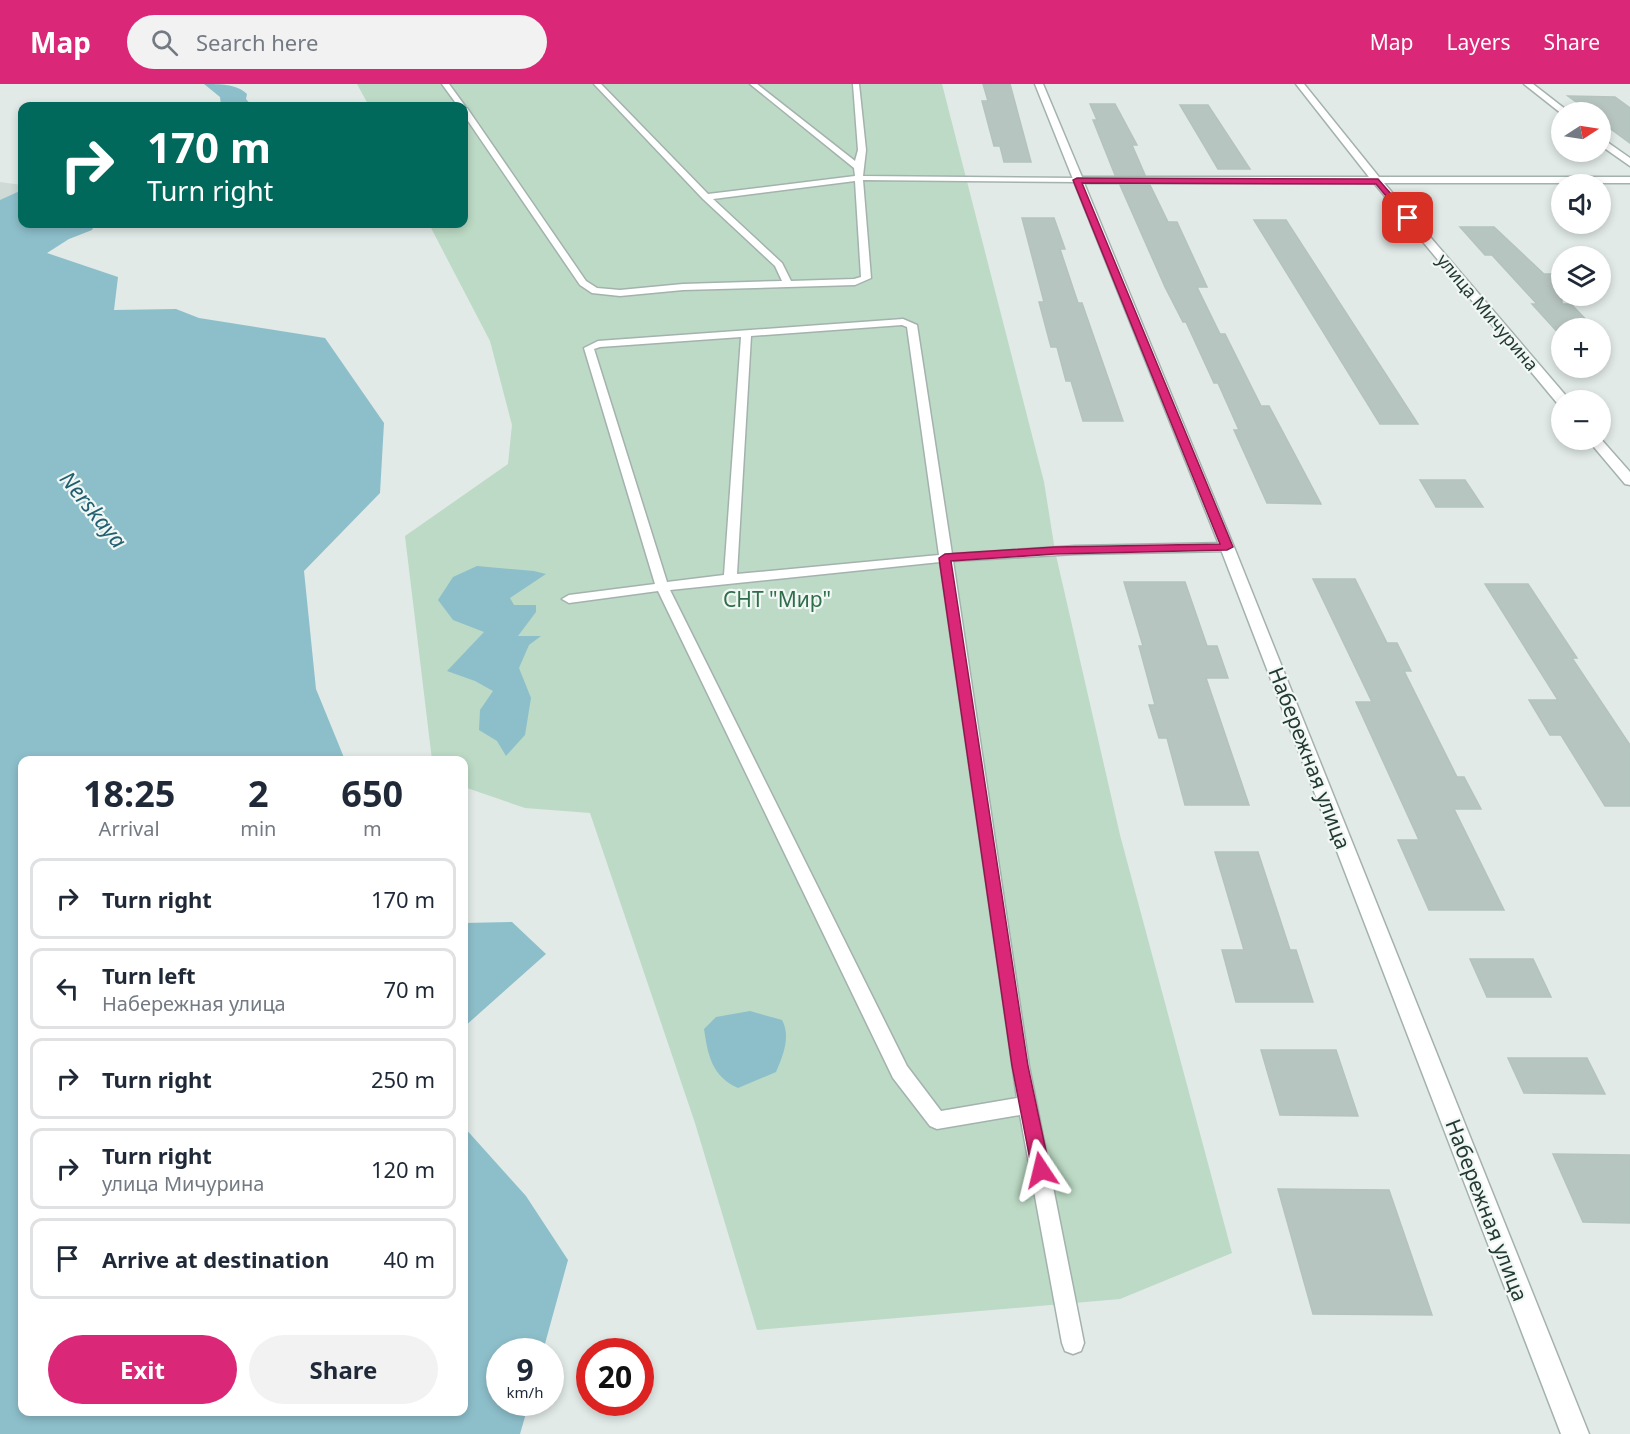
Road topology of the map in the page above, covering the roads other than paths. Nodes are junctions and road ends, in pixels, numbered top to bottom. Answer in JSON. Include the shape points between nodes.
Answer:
{"nodes":[{"id":1,"x":445,"y":84,"type":"edge"},
{"id":2,"x":597,"y":84,"type":"edge"},
{"id":3,"x":753,"y":84,"type":"edge"},
{"id":4,"x":856,"y":84,"type":"edge"},
{"id":5,"x":1039,"y":84,"type":"edge"},
{"id":6,"x":1300,"y":84,"type":"edge"},
{"id":7,"x":1528,"y":84,"type":"edge"},
{"id":8,"x":458,"y":102,"type":"edge"},
{"id":9,"x":1552,"y":102,"type":"edge"},
{"id":10,"x":468,"y":117,"type":"edge"},
{"id":11,"x":1611,"y":148,"type":"edge"},
{"id":12,"x":1630,"y":163,"type":"edge"},
{"id":13,"x":858,"y":167,"type":"junction"},
{"id":14,"x":859,"y":178,"type":"junction"},
{"id":15,"x":1077,"y":180,"type":"junction"},
{"id":16,"x":1630,"y":180,"type":"edge"},
{"id":17,"x":1378,"y":182,"type":"junction"},
{"id":18,"x":706,"y":197,"type":"junction"},
{"id":19,"x":787,"y":283,"type":"junction"},
{"id":20,"x":746,"y":334,"type":"junction"},
{"id":21,"x":1554,"y":390,"type":"edge"},
{"id":22,"x":1604,"y":450,"type":"edge"},
{"id":23,"x":1630,"y":481,"type":"edge"},
{"id":24,"x":1227,"y":547,"type":"junction"},
{"id":25,"x":945,"y":558,"type":"junction"},
{"id":26,"x":730,"y":578,"type":"junction"},
{"id":27,"x":662,"y":586,"type":"junction"},
{"id":28,"x":569,"y":598,"type":"dead end"},
{"id":29,"x":1029,"y":1105,"type":"junction"},
{"id":30,"x":1073,"y":1343,"type":"dead end"},
{"id":31,"x":1575,"y":1434,"type":"edge"}],
"edges":[{"from":1,"to":8,"type":"lane"},
{"from":2,"to":18,"type":"lane"},
{"from":3,"to":13,"type":"lane"},
{"from":4,"to":13,"type":"lane","via":[[862,150]]},
{"from":5,"to":15,"type":"street","name":"Набережная улица"},
{"from":6,"to":17,"type":"street","name":"улица Мичурина"},
{"from":7,"to":9,"type":"street"},
{"from":10,"to":19,"type":"lane","via":[[583,283],[595,291],[620,293]]},
{"from":11,"to":12,"type":"street"},
{"from":13,"to":14,"type":"lane"},
{"from":14,"to":15,"type":"lane"},
{"from":14,"to":18,"type":"lane"},
{"from":14,"to":19,"type":"lane","via":[[866,278],[855,282]]},
{"from":15,"to":17,"type":"street"},
{"from":15,"to":24,"type":"street","name":"Набережная улица"},
{"from":16,"to":17,"type":"street"},
{"from":17,"to":21,"type":"street","name":"улица Мичурина"},
{"from":18,"to":19,"type":"lane","via":[[779,265]]},
{"from":20,"to":25,"type":"lane","via":[[903,322],[912,325]]},
{"from":20,"to":26,"type":"lane"},
{"from":20,"to":27,"type":"lane","via":[[598,344],[589,348]]},
{"from":22,"to":23,"type":"street"},
{"from":24,"to":25,"type":"lane"},
{"from":24,"to":31,"type":"street","name":"Набережная улица"},
{"from":25,"to":26,"type":"lane"},
{"from":25,"to":29,"type":"lane"},
{"from":26,"to":27,"type":"lane"},
{"from":27,"to":28,"type":"lane"},
{"from":27,"to":29,"type":"lane","via":[[900,1072],[937,1120]]},
{"from":29,"to":30,"type":"lane"}]}
